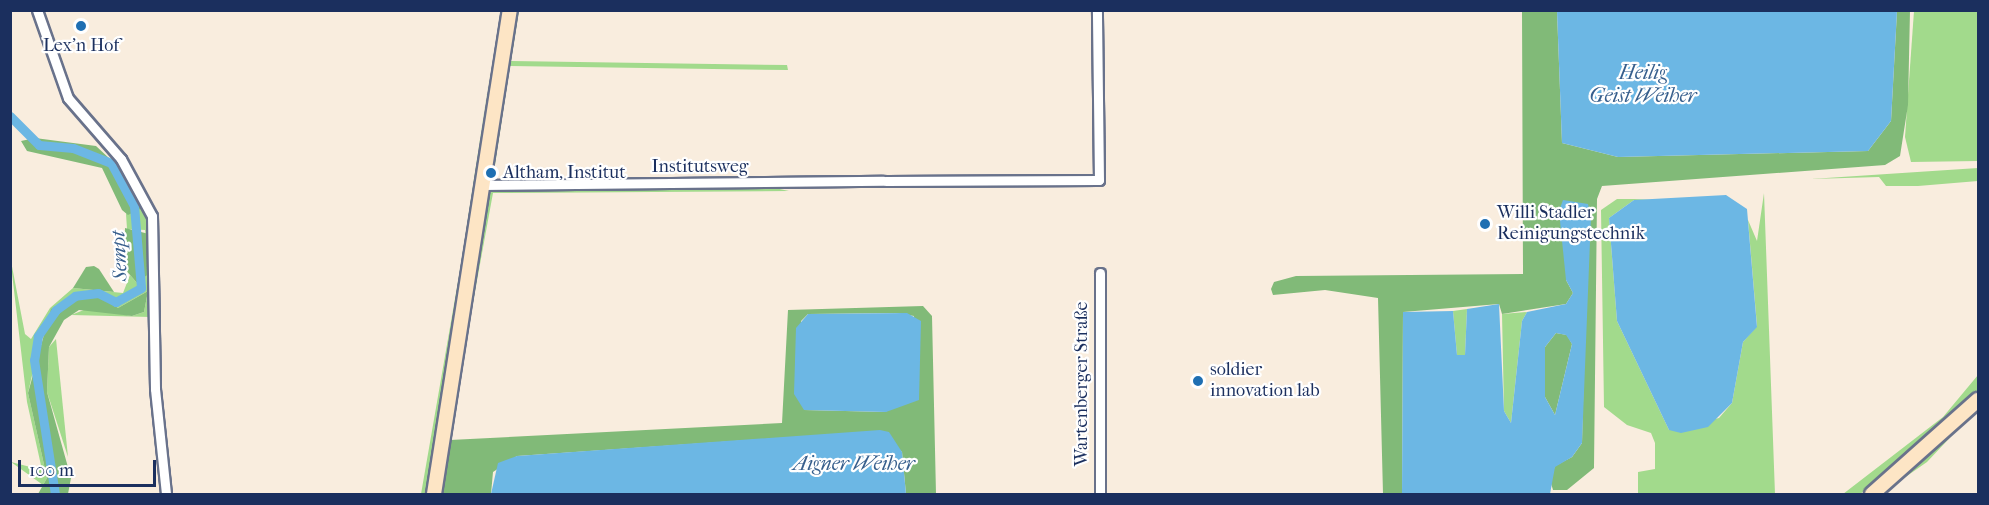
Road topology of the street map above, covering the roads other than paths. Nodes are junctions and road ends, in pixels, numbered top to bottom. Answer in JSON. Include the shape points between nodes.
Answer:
{"nodes":[{"id":1,"x":37,"y":10,"type":"edge"},
{"id":2,"x":510,"y":10,"type":"edge"},
{"id":3,"x":1097,"y":10,"type":"edge"},
{"id":4,"x":482,"y":185,"type":"junction"},
{"id":5,"x":1100,"y":273,"type":"dead end"},
{"id":6,"x":1978,"y":400,"type":"edge"},
{"id":7,"x":166,"y":495,"type":"edge"},
{"id":8,"x":434,"y":495,"type":"edge"},
{"id":9,"x":1100,"y":495,"type":"edge"},
{"id":10,"x":1872,"y":495,"type":"edge"}],
"edges":[{"from":1,"to":7,"type":"street","via":[[68,98],[121,159],[152,216],[155,389]]},
{"from":2,"to":4,"type":"main road"},
{"from":3,"to":4,"type":"street","name":"Institutsweg","via":[[1099,180]]},
{"from":4,"to":8,"type":"main road"},
{"from":5,"to":9,"type":"street","name":"Wartenberger Straße"},
{"from":6,"to":10,"type":"main road"}]}
